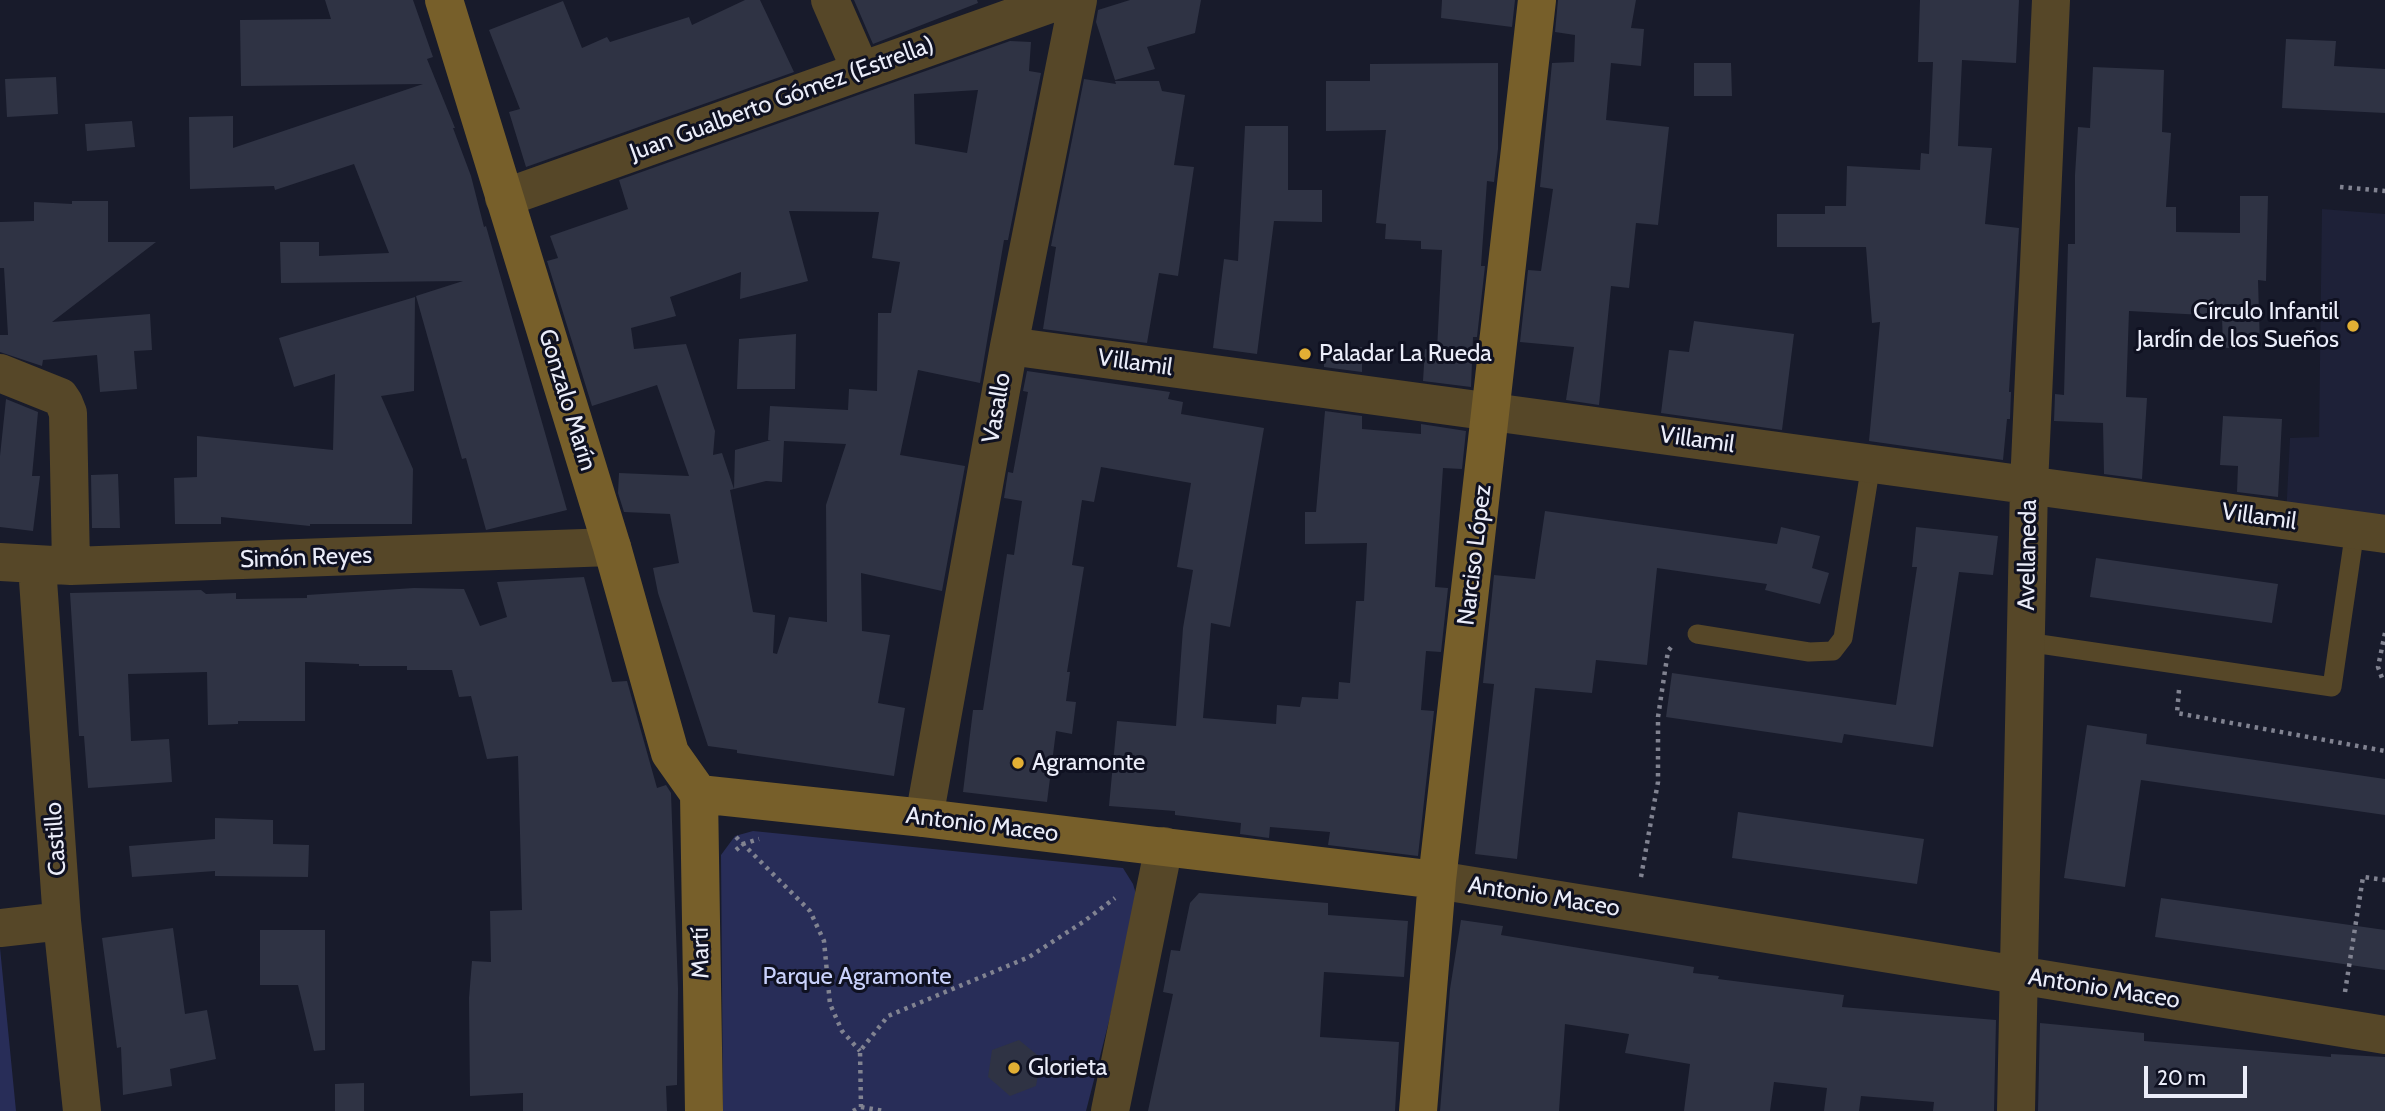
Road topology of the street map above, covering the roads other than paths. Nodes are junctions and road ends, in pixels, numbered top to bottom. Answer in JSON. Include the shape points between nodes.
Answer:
{"nodes":[{"id":1,"x":444,"y":0,"type":"edge"},
{"id":2,"x":830,"y":0,"type":"edge"},
{"id":3,"x":1061,"y":0,"type":"edge"},
{"id":4,"x":1078,"y":0,"type":"edge"},
{"id":5,"x":1537,"y":0,"type":"edge"},
{"id":6,"x":2051,"y":0,"type":"edge"},
{"id":7,"x":861,"y":71,"type":"junction"},
{"id":8,"x":504,"y":198,"type":"junction"},
{"id":9,"x":1009,"y":346,"type":"junction"},
{"id":10,"x":0,"y":373,"type":"edge"},
{"id":11,"x":1491,"y":412,"type":"junction"},
{"id":12,"x":1871,"y":464,"type":"junction"},
{"id":13,"x":2029,"y":485,"type":"junction"},
{"id":14,"x":2370,"y":532,"type":"edge"},
{"id":15,"x":612,"y":547,"type":"junction"},
{"id":16,"x":36,"y":565,"type":"edge"},
{"id":17,"x":1697,"y":634,"type":"road end"},
{"id":18,"x":2026,"y":642,"type":"junction"},
{"id":19,"x":699,"y":794,"type":"junction"},
{"id":20,"x":925,"y":818,"type":"junction"},
{"id":21,"x":1164,"y":846,"type":"junction"},
{"id":22,"x":1437,"y":880,"type":"junction"},
{"id":23,"x":62,"y":921,"type":"junction"},
{"id":24,"x":0,"y":928,"type":"edge"},
{"id":25,"x":2020,"y":975,"type":"junction"},
{"id":26,"x":2385,"y":1035,"type":"edge"},
{"id":27,"x":82,"y":1111,"type":"edge"},
{"id":28,"x":704,"y":1111,"type":"edge"},
{"id":29,"x":1110,"y":1111,"type":"edge"},
{"id":30,"x":1418,"y":1111,"type":"edge"},
{"id":31,"x":2016,"y":1111,"type":"edge"}],
"edges":[{"from":1,"to":8,"type":"street","name":"Gonzalo Marín"},
{"from":2,"to":7,"type":"street"},
{"from":3,"to":7,"type":"street","name":"Juan Gualberto Gómez (Estrella)"},
{"from":4,"to":9,"type":"street","name":"Vasallo"},
{"from":5,"to":11,"type":"street","name":"Narciso López"},
{"from":6,"to":13,"type":"street","name":"Avellaneda"},
{"from":7,"to":8,"type":"street","name":"Juan Gualberto Gómez (Estrella)"},
{"from":8,"to":15,"type":"street","name":"Gonzalo Marín"},
{"from":9,"to":11,"type":"street","name":"Villamil"},
{"from":9,"to":20,"type":"street","name":"Vasallo"},
{"from":10,"to":16,"type":"street","name":"Castillo","via":[[60,397],[68,413]]},
{"from":11,"to":12,"type":"street","name":"Villamil"},
{"from":11,"to":22,"type":"street","name":"Narciso López"},
{"from":12,"to":13,"type":"street","name":"Villamil"},
{"from":12,"to":17,"type":"lane","via":[[1843,638],[1833,651],[1809,652]]},
{"from":13,"to":14,"type":"street","name":"Villamil"},
{"from":13,"to":18,"type":"street","name":"Avellaneda"},
{"from":14,"to":18,"type":"lane","via":[[2332,687]]},
{"from":15,"to":16,"type":"street","name":"Simón Reyes"},
{"from":15,"to":19,"type":"street","name":"Gonzalo Marín","via":[[670,753]]},
{"from":16,"to":23,"type":"street","name":"Castillo"},
{"from":18,"to":25,"type":"street","name":"Avellaneda"},
{"from":19,"to":20,"type":"street","name":"Antonio Maceo"},
{"from":19,"to":28,"type":"street","name":"Martí"},
{"from":20,"to":21,"type":"street","name":"Antonio Maceo"},
{"from":21,"to":22,"type":"street","name":"Antonio Maceo"},
{"from":21,"to":29,"type":"street"},
{"from":22,"to":25,"type":"street","name":"Antonio Maceo"},
{"from":22,"to":30,"type":"street","name":"Narciso López"},
{"from":23,"to":24,"type":"street"},
{"from":23,"to":27,"type":"street","name":"Castillo"},
{"from":25,"to":26,"type":"street","name":"Antonio Maceo"},
{"from":25,"to":31,"type":"street","name":"Avellaneda"}]}
